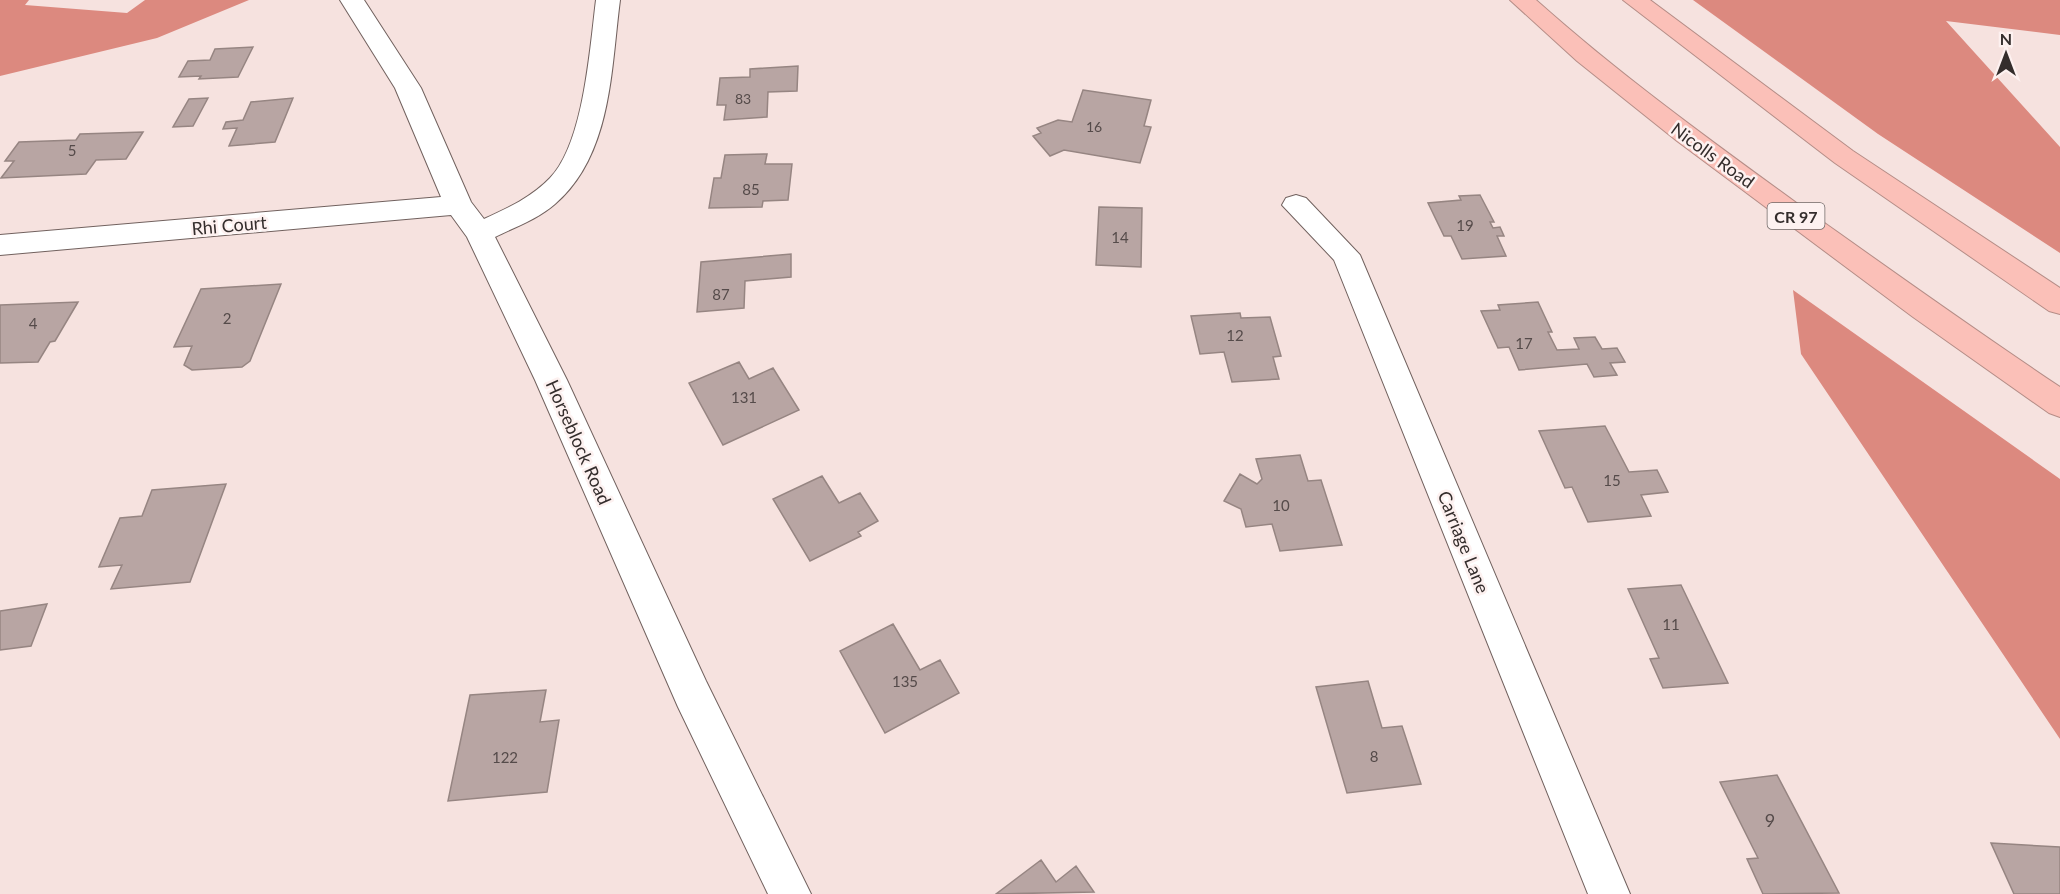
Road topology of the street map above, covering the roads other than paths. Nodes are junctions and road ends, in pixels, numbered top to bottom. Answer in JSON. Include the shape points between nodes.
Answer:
{"nodes":[{"id":1,"x":352,"y":0,"type":"edge"},
{"id":2,"x":608,"y":0,"type":"edge"},
{"id":3,"x":1522,"y":0,"type":"edge"},
{"id":4,"x":1635,"y":0,"type":"edge"},
{"id":5,"x":458,"y":205,"type":"junction"},
{"id":6,"x":1296,"y":206,"type":"dead end"},
{"id":7,"x":479,"y":233,"type":"junction"},
{"id":8,"x":0,"y":245,"type":"edge"},
{"id":9,"x":2060,"y":303,"type":"edge"},
{"id":10,"x":2060,"y":404,"type":"edge"},
{"id":11,"x":790,"y":894,"type":"edge"},
{"id":12,"x":1609,"y":894,"type":"edge"}],
"edges":[{"from":1,"to":5,"type":"street","name":"Horseblock Road","via":[[408,88]]},
{"from":2,"to":7,"type":"street","via":[[586,139],[573,169],[545,199]]},
{"from":3,"to":10,"type":"highway","name":"Nicolls Road","number":"CR 97","via":[[1602,71],[1685,135]]},
{"from":4,"to":9,"type":"highway","via":[[1844,157]]},
{"from":5,"to":7,"type":"street","name":"Horseblock Road"},
{"from":5,"to":8,"type":"street","name":"Rhi Court"},
{"from":6,"to":12,"type":"street","name":"Carriage Lane","via":[[1346,255]]},
{"from":7,"to":11,"type":"street","name":"Horseblock Road","via":[[551,380],[692,694]]}]}
